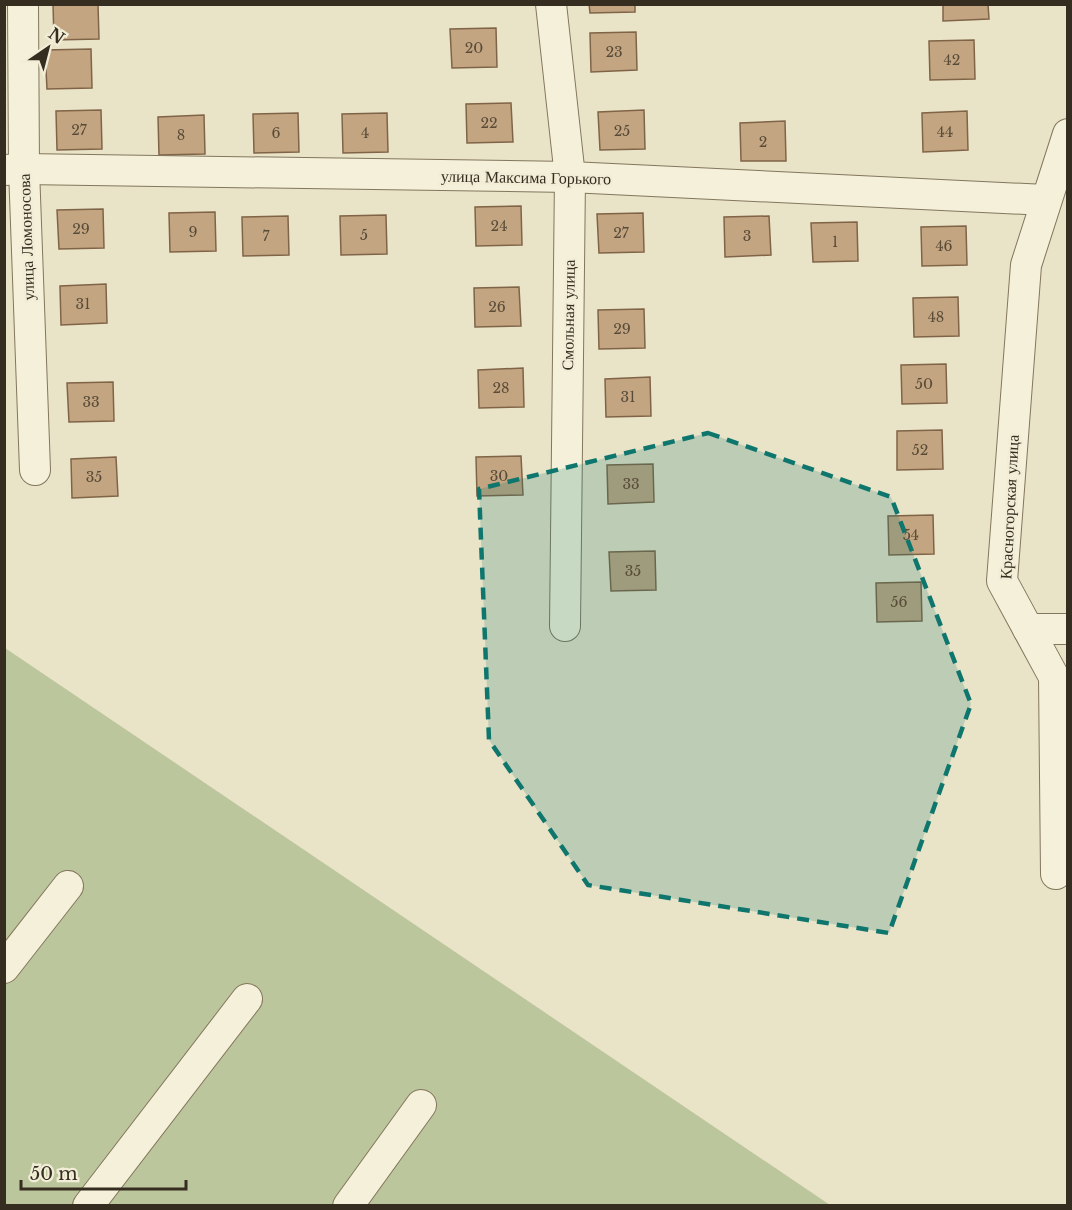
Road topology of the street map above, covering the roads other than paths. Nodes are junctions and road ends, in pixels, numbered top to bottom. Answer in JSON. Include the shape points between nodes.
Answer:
{"nodes":[{"id":1,"x":23,"y":4,"type":"edge"},
{"id":2,"x":551,"y":4,"type":"edge"},
{"id":3,"x":1068,"y":134,"type":"edge"},
{"id":4,"x":14,"y":169,"type":"edge"},
{"id":5,"x":570,"y":177,"type":"junction"},
{"id":6,"x":1047,"y":200,"type":"junction"},
{"id":7,"x":35,"y":470,"type":"dead end"},
{"id":8,"x":565,"y":626,"type":"dead end"},
{"id":9,"x":1028,"y":629,"type":"junction"},
{"id":10,"x":1068,"y":629,"type":"edge"},
{"id":11,"x":1056,"y":874,"type":"dead end"},
{"id":12,"x":68,"y":886,"type":"dead end"},
{"id":13,"x":4,"y":968,"type":"edge"},
{"id":14,"x":247,"y":999,"type":"dead end"},
{"id":15,"x":421,"y":1105,"type":"dead end"},
{"id":16,"x":88,"y":1206,"type":"edge"},
{"id":17,"x":348,"y":1206,"type":"edge"}],
"edges":[{"from":1,"to":4,"type":"street","name":"улица Ломоносова"},
{"from":2,"to":5,"type":"street","name":"Смольная улица"},
{"from":3,"to":6,"type":"street","name":"Красногорская улица"},
{"from":4,"to":5,"type":"street","name":"улица Максима Горького"},
{"from":4,"to":7,"type":"street","name":"улица Ломоносова"},
{"from":5,"to":6,"type":"street","name":"улица Максима Горького"},
{"from":5,"to":8,"type":"street","name":"Смольная улица"},
{"from":6,"to":9,"type":"street","name":"Красногорская улица","via":[[1026,265],[1002,581]]},
{"from":9,"to":10,"type":"street"},
{"from":9,"to":11,"type":"street","name":"Красногорская улица","via":[[1054,676]]},
{"from":12,"to":13,"type":"street"},
{"from":14,"to":16,"type":"street"},
{"from":15,"to":17,"type":"street"}]}
